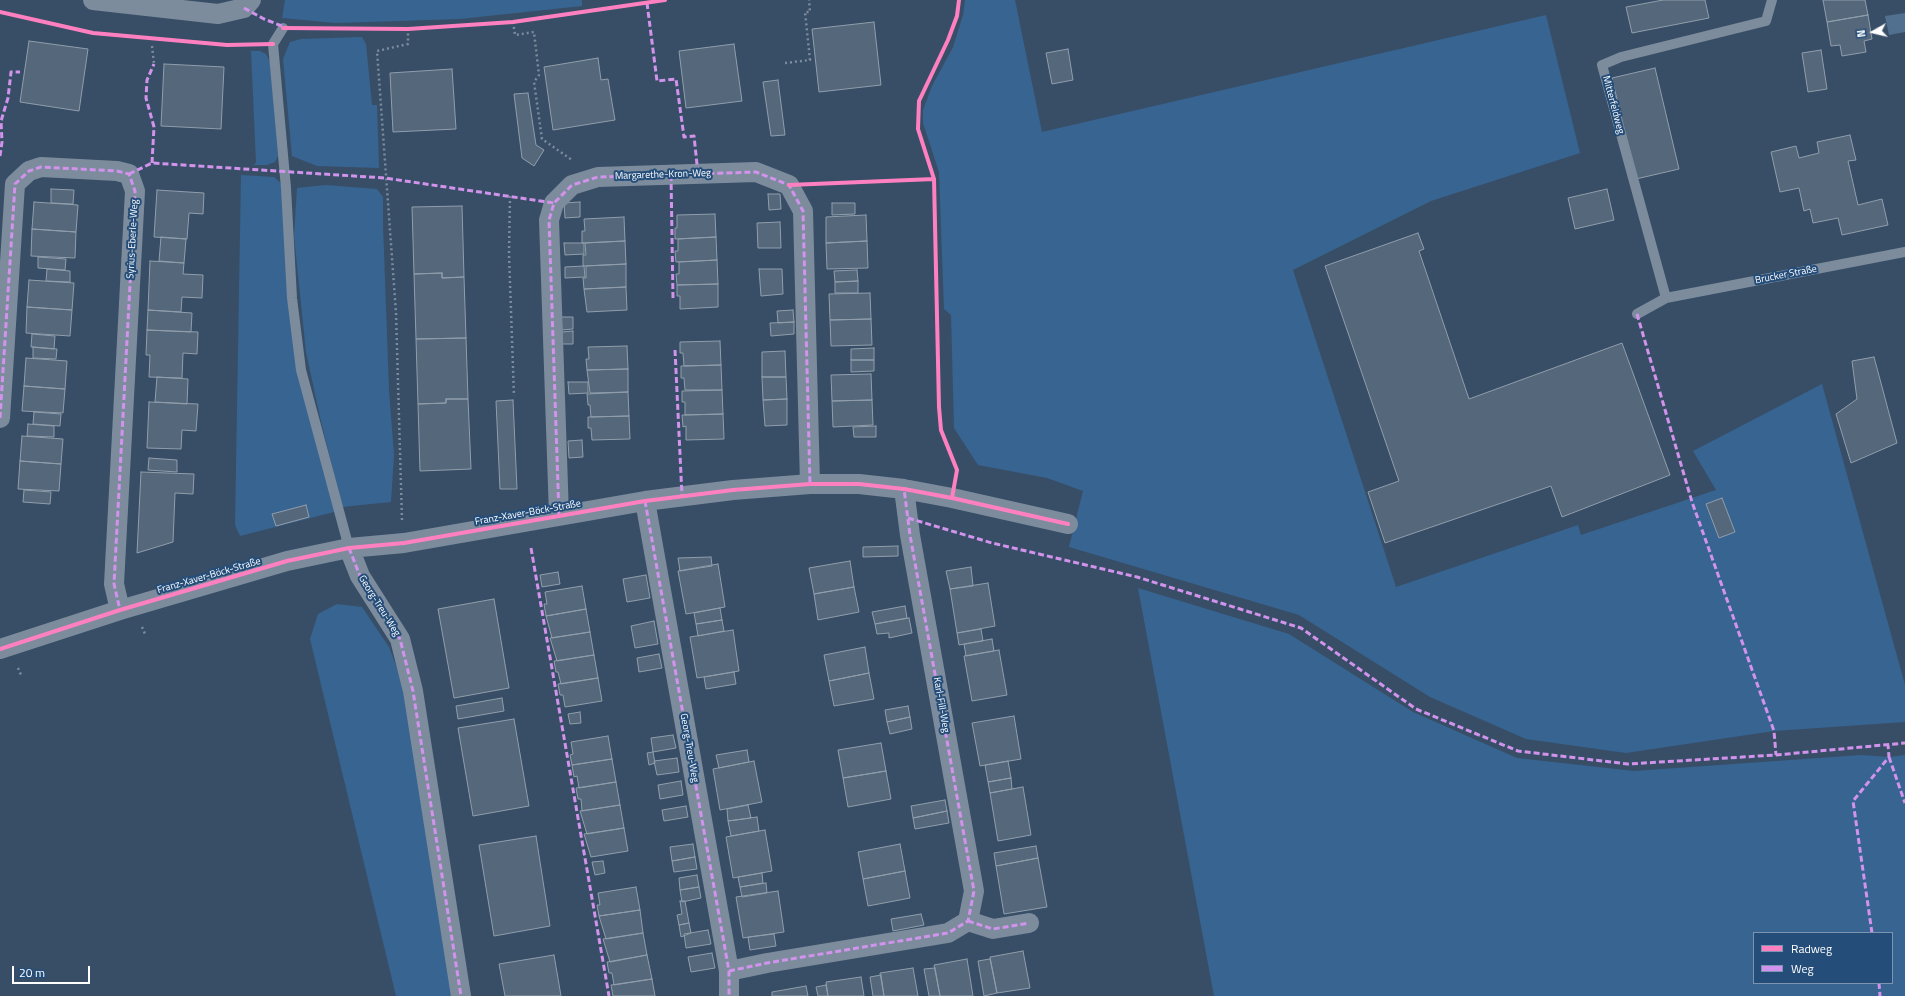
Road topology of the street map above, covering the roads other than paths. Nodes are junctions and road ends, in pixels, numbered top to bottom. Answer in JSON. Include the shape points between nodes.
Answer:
{"nodes":[{"id":1,"x":93,"y":0,"type":"edge"},
{"id":2,"x":251,"y":0,"type":"edge"},
{"id":3,"x":1772,"y":0,"type":"edge"},
{"id":4,"x":283,"y":28,"type":"dead end"},
{"id":5,"x":1905,"y":252,"type":"edge"},
{"id":6,"x":1666,"y":298,"type":"junction"},
{"id":7,"x":1637,"y":314,"type":"dead end"},
{"id":8,"x":0,"y":418,"type":"edge"},
{"id":9,"x":810,"y":484,"type":"junction"},
{"id":10,"x":904,"y":489,"type":"junction"},
{"id":11,"x":645,"y":501,"type":"junction"},
{"id":12,"x":559,"y":516,"type":"junction"},
{"id":13,"x":1068,"y":524,"type":"dead end"},
{"id":14,"x":349,"y":548,"type":"junction"},
{"id":15,"x":120,"y":610,"type":"junction"},
{"id":16,"x":0,"y":649,"type":"edge"},
{"id":17,"x":968,"y":921,"type":"junction"},
{"id":18,"x":1029,"y":923,"type":"dead end"},
{"id":19,"x":729,"y":971,"type":"junction"},
{"id":20,"x":461,"y":996,"type":"edge"},
{"id":21,"x":729,"y":996,"type":"edge"}],
"edges":[{"from":1,"to":2,"type":"street","via":[[218,14],[244,8]]},
{"from":3,"to":6,"type":"lane","name":"Mitterfeldweg","via":[[1766,21],[1620,57],[1602,66]]},
{"from":4,"to":14,"type":"lane","via":[[273,44],[286,188],[292,298],[300,370]]},
{"from":5,"to":6,"type":"lane","name":"Brucker Straße"},
{"from":6,"to":7,"type":"lane"},
{"from":8,"to":15,"type":"street","name":"Syrius-Eberle-Weg","via":[[15,184],[29,171],[41,167],[117,171],[128,174],[135,191],[114,584]]},
{"from":9,"to":10,"type":"street","name":"Franz-Xaver-Böck-Straße","via":[[859,484]]},
{"from":9,"to":11,"type":"street","name":"Franz-Xaver-Böck-Straße"},
{"from":9,"to":12,"type":"street","name":"Margarethe-Kron-Weg","via":[[803,211],[789,185],[756,172],[587,179],[572,185],[554,203],[549,220]]},
{"from":10,"to":13,"type":"street","name":"Franz-Xaver-Böck-Straße"},
{"from":10,"to":17,"type":"street","name":"Karl-Fill-Weg","via":[[974,891]]},
{"from":11,"to":12,"type":"street","name":"Franz-Xaver-Böck-Straße"},
{"from":11,"to":19,"type":"street","name":"Georg-Treu-Weg"},
{"from":12,"to":14,"type":"street","name":"Franz-Xaver-Böck-Straße","via":[[404,543]]},
{"from":14,"to":15,"type":"street","name":"Franz-Xaver-Böck-Straße","via":[[287,561]]},
{"from":14,"to":20,"type":"street","name":"Georg-Treu-Weg","via":[[360,576],[400,639],[413,692]]},
{"from":15,"to":16,"type":"street","name":"Franz-Xaver-Böck-Straße"},
{"from":17,"to":18,"type":"street","via":[[993,929]]},
{"from":17,"to":19,"type":"street","via":[[948,933]]},
{"from":19,"to":21,"type":"street","name":"Georg-Treu-Weg"}]}
